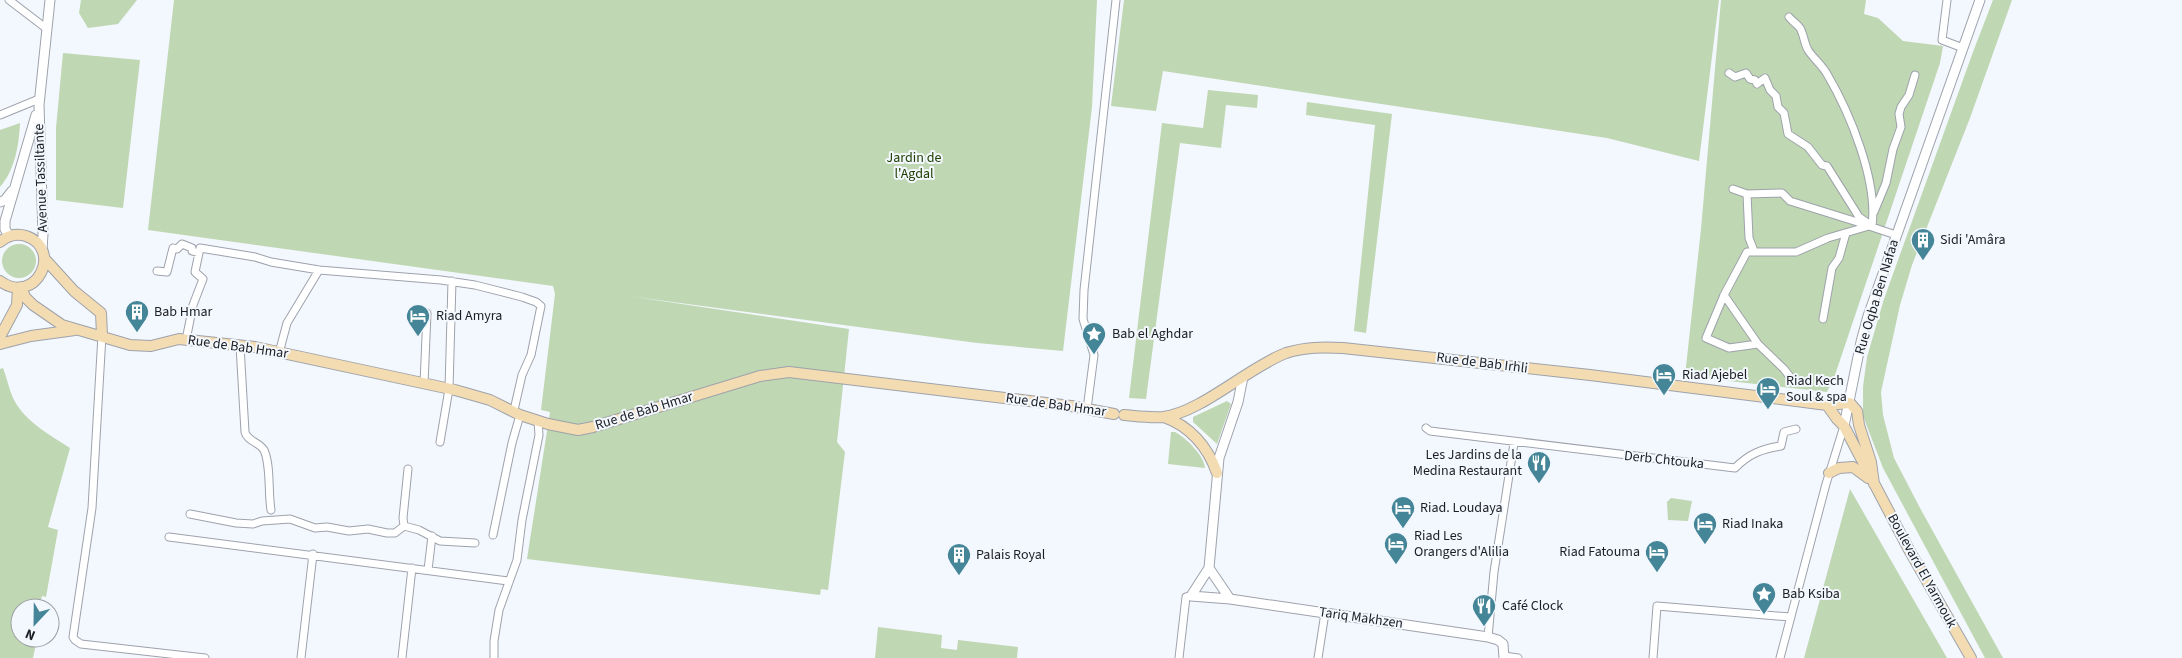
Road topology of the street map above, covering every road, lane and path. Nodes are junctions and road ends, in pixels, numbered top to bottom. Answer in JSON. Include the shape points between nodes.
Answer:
{"nodes":[{"id":1,"x":9,"y":0,"type":"edge"},
{"id":2,"x":50,"y":0,"type":"edge"},
{"id":3,"x":1116,"y":0,"type":"edge"},
{"id":4,"x":1947,"y":0,"type":"edge"},
{"id":5,"x":1980,"y":0,"type":"edge"},
{"id":6,"x":1789,"y":17,"type":"dead end"},
{"id":7,"x":47,"y":29,"type":"junction"},
{"id":8,"x":1963,"y":48,"type":"junction"},
{"id":9,"x":1729,"y":73,"type":"dead end"},
{"id":10,"x":1915,"y":75,"type":"dead end"},
{"id":11,"x":39,"y":102,"type":"junction"},
{"id":12,"x":0,"y":114,"type":"edge"},
{"id":13,"x":18,"y":180,"type":"junction"},
{"id":14,"x":1733,"y":189,"type":"dead end"},
{"id":15,"x":1747,"y":194,"type":"junction"},
{"id":16,"x":0,"y":202,"type":"edge"},
{"id":17,"x":1874,"y":212,"type":"junction"},
{"id":18,"x":1870,"y":226,"type":"junction"},
{"id":19,"x":1846,"y":233,"type":"junction"},
{"id":20,"x":1896,"y":235,"type":"junction"},
{"id":21,"x":4,"y":237,"type":"edge"},
{"id":22,"x":1754,"y":251,"type":"junction"},
{"id":23,"x":199,"y":253,"type":"junction"},
{"id":24,"x":43,"y":254,"type":"junction"},
{"id":25,"x":319,"y":270,"type":"junction"},
{"id":26,"x":157,"y":271,"type":"dead end"},
{"id":27,"x":0,"y":281,"type":"edge"},
{"id":28,"x":452,"y":281,"type":"junction"},
{"id":29,"x":20,"y":288,"type":"junction"},
{"id":30,"x":1724,"y":295,"type":"junction"},
{"id":31,"x":427,"y":313,"type":"dead end"},
{"id":32,"x":1823,"y":319,"type":"dead end"},
{"id":33,"x":75,"y":330,"type":"junction"},
{"id":34,"x":102,"y":335,"type":"junction"},
{"id":35,"x":0,"y":337,"type":"edge"},
{"id":36,"x":186,"y":340,"type":"junction"},
{"id":37,"x":0,"y":344,"type":"edge"},
{"id":38,"x":1758,"y":344,"type":"junction"},
{"id":39,"x":240,"y":346,"type":"junction"},
{"id":40,"x":279,"y":353,"type":"junction"},
{"id":41,"x":1243,"y":377,"type":"junction"},
{"id":42,"x":1794,"y":382,"type":"dead end"},
{"id":43,"x":424,"y":384,"type":"junction"},
{"id":44,"x":449,"y":389,"type":"junction"},
{"id":45,"x":1850,"y":403,"type":"junction"},
{"id":46,"x":1827,"y":405,"type":"junction"},
{"id":47,"x":1087,"y":409,"type":"junction"},
{"id":48,"x":517,"y":412,"type":"junction"},
{"id":49,"x":1119,"y":414,"type":"joint"},
{"id":50,"x":1163,"y":416,"type":"junction"},
{"id":51,"x":538,"y":421,"type":"junction"},
{"id":52,"x":1844,"y":426,"type":"junction"},
{"id":53,"x":1426,"y":428,"type":"dead end"},
{"id":54,"x":1796,"y":429,"type":"dead end"},
{"id":55,"x":440,"y":442,"type":"dead end"},
{"id":56,"x":1514,"y":443,"type":"junction"},
{"id":57,"x":408,"y":469,"type":"dead end"},
{"id":58,"x":1217,"y":473,"type":"junction"},
{"id":59,"x":1830,"y":473,"type":"junction"},
{"id":60,"x":1874,"y":484,"type":"junction"},
{"id":61,"x":271,"y":510,"type":"dead end"},
{"id":62,"x":190,"y":514,"type":"dead end"},
{"id":63,"x":404,"y":526,"type":"junction"},
{"id":64,"x":493,"y":535,"type":"dead end"},
{"id":65,"x":432,"y":536,"type":"junction"},
{"id":66,"x":169,"y":537,"type":"dead end"},
{"id":67,"x":475,"y":543,"type":"dead end"},
{"id":68,"x":313,"y":554,"type":"junction"},
{"id":69,"x":412,"y":568,"type":"junction"},
{"id":70,"x":1209,"y":568,"type":"junction"},
{"id":71,"x":428,"y":570,"type":"junction"},
{"id":72,"x":508,"y":580,"type":"junction"},
{"id":73,"x":1191,"y":596,"type":"junction"},
{"id":74,"x":1230,"y":599,"type":"junction"},
{"id":75,"x":1325,"y":613,"type":"junction"},
{"id":76,"x":1790,"y":617,"type":"junction"},
{"id":77,"x":1488,"y":638,"type":"junction"},
{"id":78,"x":152,"y":655,"type":"edge"},
{"id":79,"x":1504,"y":657,"type":"edge"},
{"id":80,"x":205,"y":658,"type":"edge"},
{"id":81,"x":301,"y":658,"type":"edge"},
{"id":82,"x":402,"y":658,"type":"edge"},
{"id":83,"x":494,"y":658,"type":"edge"},
{"id":84,"x":1179,"y":658,"type":"edge"},
{"id":85,"x":1318,"y":658,"type":"edge"},
{"id":86,"x":1518,"y":658,"type":"edge"},
{"id":87,"x":1653,"y":658,"type":"edge"},
{"id":88,"x":1780,"y":658,"type":"edge"},
{"id":89,"x":1970,"y":658,"type":"edge"}],
"edges":[{"from":1,"to":7,"type":"street"},
{"from":2,"to":7,"type":"street","name":"Avenue Tassiltante"},
{"from":3,"to":47,"type":"street","via":[[1084,290],[1083,319],[1094,355]]},
{"from":4,"to":8,"type":"street","via":[[1942,40]]},
{"from":5,"to":8,"type":"street","name":"Rue Oqba Ben Nafaa"},
{"from":6,"to":17,"type":"street","via":[[1800,28],[1808,49],[1827,74],[1853,126],[1866,166]]},
{"from":7,"to":11,"type":"street","name":"Avenue Tassiltante"},
{"from":8,"to":20,"type":"street","name":"Rue Oqba Ben Nafaa"},
{"from":9,"to":18,"type":"street","via":[[1735,77],[1746,73],[1757,84],[1765,78],[1784,113],[1788,134],[1808,147],[1822,165],[1827,166],[1859,217]]},
{"from":10,"to":17,"type":"street","via":[[1909,95],[1900,107],[1901,127],[1892,149],[1886,183]]},
{"from":11,"to":12,"type":"street"},
{"from":11,"to":13,"type":"street","name":"Avenue Tassiltante"},
{"from":11,"to":24,"type":"street","name":"Avenue Tassiltante"},
{"from":13,"to":16,"type":"street","via":[[10,194]]},
{"from":13,"to":21,"type":"street","name":"Avenue Tassiltante","via":[[5,221]]},
{"from":14,"to":15,"type":"street"},
{"from":15,"to":18,"type":"street","via":[[1782,193],[1790,201]]},
{"from":15,"to":22,"type":"street","via":[[1749,238]]},
{"from":17,"to":18,"type":"street"},
{"from":18,"to":19,"type":"street"},
{"from":18,"to":20,"type":"street"},
{"from":19,"to":22,"type":"street","via":[[1796,252]]},
{"from":19,"to":32,"type":"street","via":[[1832,268]]},
{"from":20,"to":45,"type":"street","name":"Rue Oqba Ben Nafaa","via":[[1861,342]]},
{"from":21,"to":24,"type":"main road","via":[[28,237]]},
{"from":22,"to":30,"type":"street","via":[[1747,252]]},
{"from":23,"to":25,"type":"street","via":[[200,248]]},
{"from":23,"to":26,"type":"street","via":[[182,244],[177,249],[173,248],[167,272]]},
{"from":23,"to":36,"type":"street","via":[[195,272],[203,278],[195,297]]},
{"from":24,"to":29,"type":"main road","via":[[43,269],[39,276],[31,285]]},
{"from":24,"to":34,"type":"main road","via":[[74,291],[101,313]]},
{"from":25,"to":28,"type":"street"},
{"from":25,"to":40,"type":"street","via":[[287,323]]},
{"from":27,"to":29,"type":"main road"},
{"from":28,"to":44,"type":"street"},
{"from":28,"to":48,"type":"street","via":[[522,297],[541,306],[531,355],[522,375]]},
{"from":29,"to":33,"type":"main road","name":"Rue de Bab Hmar","via":[[38,310]]},
{"from":29,"to":35,"type":"main road","via":[[17,306]]},
{"from":30,"to":38,"type":"street"},
{"from":30,"to":38,"type":"street","via":[[1706,338],[1729,348]]},
{"from":31,"to":43,"type":"street"},
{"from":33,"to":34,"type":"main road","name":"Rue de Bab Hmar"},
{"from":33,"to":37,"type":"main road"},
{"from":34,"to":36,"type":"main road","name":"Rue de Bab Hmar","via":[[142,347]]},
{"from":34,"to":78,"type":"street","via":[[92,508],[74,640],[81,644]]},
{"from":36,"to":39,"type":"main road","name":"Rue de Bab Hmar"},
{"from":38,"to":42,"type":"street"},
{"from":39,"to":40,"type":"main road","name":"Rue de Bab Hmar"},
{"from":39,"to":61,"type":"street","via":[[245,432],[266,455]]},
{"from":40,"to":43,"type":"main road","name":"Rue de Bab Hmar"},
{"from":41,"to":46,"type":"main road","name":"Rue de Bab Irhli","via":[[1274,358],[1298,350],[1343,348]]},
{"from":41,"to":50,"type":"main road","name":"Rue de Bab Irhli","via":[[1184,410]]},
{"from":41,"to":58,"type":"street"},
{"from":43,"to":44,"type":"main road","name":"Rue de Bab Hmar"},
{"from":44,"to":48,"type":"main road","name":"Rue de Bab Hmar","via":[[490,400]]},
{"from":44,"to":55,"type":"street"},
{"from":45,"to":46,"type":"main road","name":"Rue de Bab Irhli"},
{"from":45,"to":52,"type":"street","name":"Rue Oqba Ben Nafaa"},
{"from":45,"to":60,"type":"main road","name":"Boulevard El Yarmouk","via":[[1857,411]]},
{"from":46,"to":52,"type":"main road"},
{"from":47,"to":49,"type":"main road","name":"Rue de Bab Hmar"},
{"from":47,"to":51,"type":"main road","name":"Rue de Bab Hmar","via":[[789,372],[760,376],[578,430]]},
{"from":48,"to":51,"type":"main road","name":"Rue de Bab Hmar"},
{"from":48,"to":64,"type":"street"},
{"from":49,"to":50,"type":"main road","name":"Rue de Bab Irhli"},
{"from":50,"to":58,"type":"main road","via":[[1174,420],[1194,436],[1209,453]]},
{"from":51,"to":72,"type":"street","via":[[539,435],[517,560]]},
{"from":52,"to":59,"type":"street","name":"Rue Oqba Ben Nafaa"},
{"from":52,"to":60,"type":"main road","name":"Boulevard El Yarmouk"},
{"from":53,"to":56,"type":"street","name":"Derb Chtouka"},
{"from":54,"to":56,"type":"street","name":"Derb Chtouka","via":[[1785,431],[1781,446],[1752,453],[1735,468]]},
{"from":56,"to":77,"type":"street","via":[[1494,572]]},
{"from":57,"to":63,"type":"street"},
{"from":58,"to":70,"type":"street"},
{"from":59,"to":60,"type":"main road","via":[[1839,468],[1853,467]]},
{"from":59,"to":76,"type":"street","name":"Rue Oqba Ben Nafaa"},
{"from":60,"to":89,"type":"main road","name":"Boulevard El Yarmouk"},
{"from":62,"to":63,"type":"street","via":[[253,524],[262,520],[290,519],[315,528],[349,531],[368,529],[394,533]]},
{"from":63,"to":65,"type":"street"},
{"from":65,"to":67,"type":"street","via":[[447,542]]},
{"from":65,"to":71,"type":"street"},
{"from":66,"to":68,"type":"street"},
{"from":68,"to":69,"type":"street"},
{"from":68,"to":81,"type":"street"},
{"from":69,"to":71,"type":"street"},
{"from":69,"to":82,"type":"street"},
{"from":70,"to":73,"type":"street"},
{"from":70,"to":74,"type":"street"},
{"from":71,"to":72,"type":"street"},
{"from":72,"to":83,"type":"street","via":[[499,610]]},
{"from":73,"to":74,"type":"street","name":"Tariq Makhzen"},
{"from":73,"to":84,"type":"street","via":[[1186,597]]},
{"from":74,"to":75,"type":"street","name":"Tariq Makhzen"},
{"from":75,"to":77,"type":"street","name":"Tariq Makhzen"},
{"from":75,"to":85,"type":"street"},
{"from":76,"to":87,"type":"street","via":[[1657,606]]},
{"from":76,"to":88,"type":"street","name":"Rue Oqba Ben Nafaa"},
{"from":77,"to":79,"type":"street","via":[[1503,644]]},
{"from":78,"to":80,"type":"street"},
{"from":79,"to":86,"type":"street"}]}
